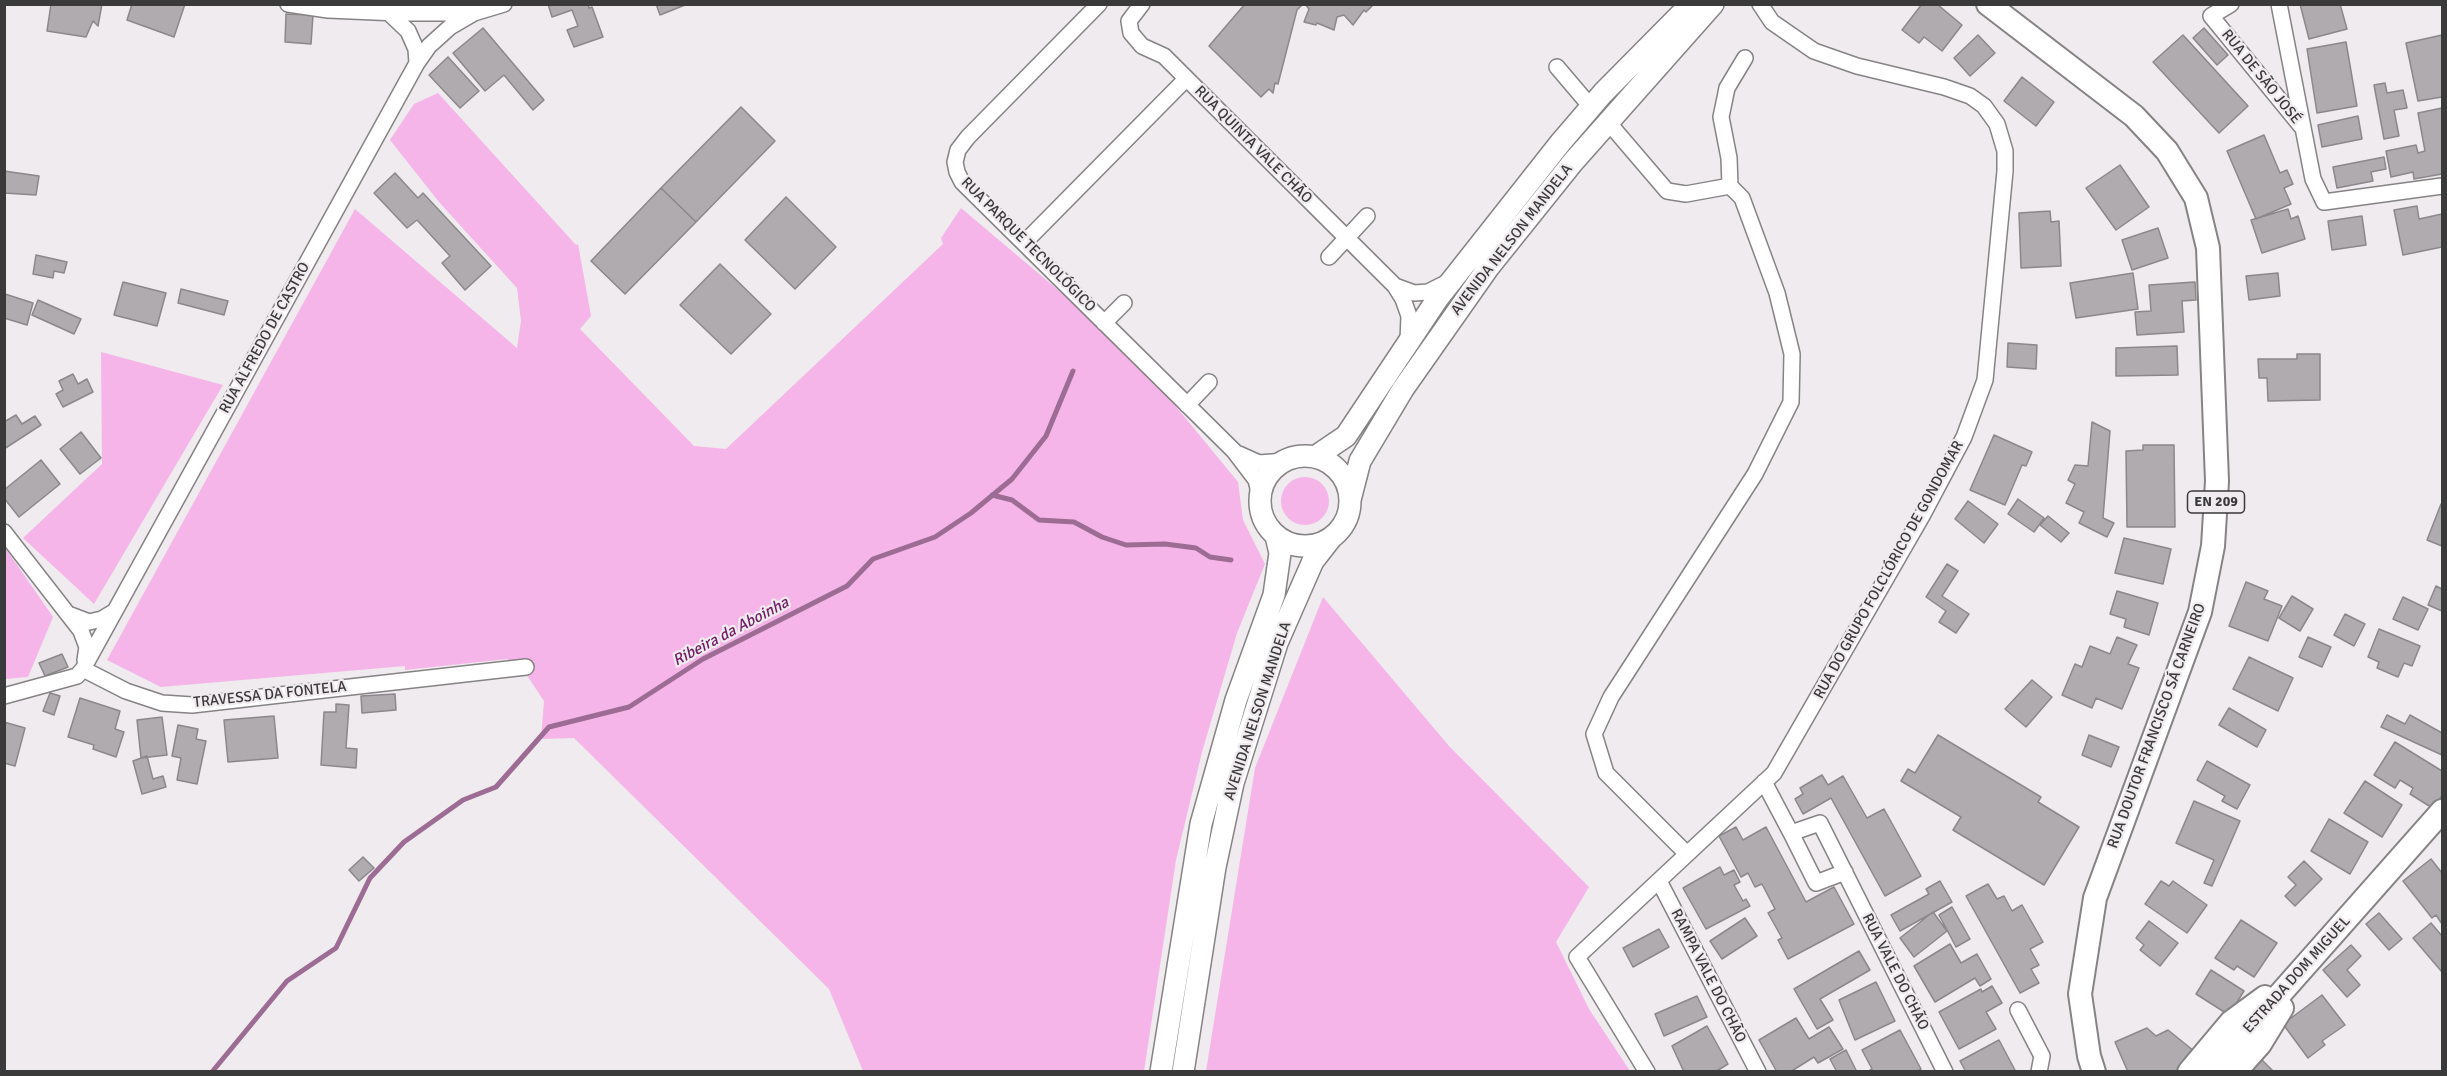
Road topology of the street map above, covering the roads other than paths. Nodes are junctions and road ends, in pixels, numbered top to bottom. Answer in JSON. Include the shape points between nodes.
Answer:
{"nodes":[{"id":1,"x":288,"y":4,"type":"edge"},
{"id":2,"x":504,"y":4,"type":"edge"},
{"id":3,"x":1099,"y":4,"type":"edge"},
{"id":4,"x":1142,"y":4,"type":"edge"},
{"id":5,"x":1691,"y":4,"type":"edge"},
{"id":6,"x":1713,"y":4,"type":"edge"},
{"id":7,"x":1725,"y":4,"type":"edge"},
{"id":8,"x":1760,"y":4,"type":"edge"},
{"id":9,"x":1988,"y":4,"type":"edge"},
{"id":10,"x":2231,"y":4,"type":"edge"},
{"id":11,"x":2279,"y":4,"type":"edge"},
{"id":12,"x":388,"y":12,"type":"junction"},
{"id":13,"x":474,"y":13,"type":"junction"},
{"id":14,"x":1745,"y":58,"type":"dead end"},
{"id":15,"x":1664,"y":62,"type":"junction"},
{"id":16,"x":417,"y":63,"type":"junction"},
{"id":17,"x":1557,"y":67,"type":"dead end"},
{"id":18,"x":1186,"y":78,"type":"junction"},
{"id":19,"x":1591,"y":107,"type":"junction"},
{"id":20,"x":1608,"y":122,"type":"junction"},
{"id":21,"x":2303,"y":128,"type":"junction"},
{"id":22,"x":1730,"y":186,"type":"junction"},
{"id":23,"x":2442,"y":186,"type":"edge"},
{"id":24,"x":1367,"y":216,"type":"dead end"},
{"id":25,"x":1347,"y":238,"type":"junction"},
{"id":26,"x":1024,"y":243,"type":"junction"},
{"id":27,"x":1329,"y":257,"type":"dead end"},
{"id":28,"x":1452,"y":280,"type":"junction"},
{"id":29,"x":1395,"y":286,"type":"junction"},
{"id":30,"x":1124,"y":303,"type":"dead end"},
{"id":31,"x":1104,"y":323,"type":"junction"},
{"id":32,"x":1408,"y":342,"type":"junction"},
{"id":33,"x":1209,"y":382,"type":"dead end"},
{"id":34,"x":1187,"y":405,"type":"junction"},
{"id":35,"x":1234,"y":451,"type":"junction"},
{"id":36,"x":1315,"y":457,"type":"junction"},
{"id":37,"x":1285,"y":461,"type":"junction"},
{"id":38,"x":1260,"y":496,"type":"junction"},
{"id":39,"x":1350,"y":500,"type":"junction"},
{"id":40,"x":4,"y":532,"type":"edge"},
{"id":41,"x":1276,"y":536,"type":"junction"},
{"id":42,"x":1331,"y":538,"type":"junction"},
{"id":43,"x":66,"y":613,"type":"junction"},
{"id":44,"x":112,"y":613,"type":"junction"},
{"id":45,"x":526,"y":667,"type":"dead end"},
{"id":46,"x":83,"y":669,"type":"junction"},
{"id":47,"x":4,"y":696,"type":"edge"},
{"id":48,"x":1764,"y":782,"type":"junction"},
{"id":49,"x":2442,"y":811,"type":"edge"},
{"id":50,"x":1791,"y":833,"type":"junction"},
{"id":51,"x":1687,"y":854,"type":"junction"},
{"id":52,"x":1845,"y":872,"type":"junction"},
{"id":53,"x":1659,"y":880,"type":"junction"},
{"id":54,"x":2310,"y":963,"type":"junction"},
{"id":55,"x":2018,"y":1010,"type":"dead end"},
{"id":56,"x":1161,"y":1071,"type":"edge"},
{"id":57,"x":1183,"y":1071,"type":"edge"},
{"id":58,"x":1647,"y":1071,"type":"edge"},
{"id":59,"x":1758,"y":1071,"type":"edge"},
{"id":60,"x":1945,"y":1071,"type":"edge"},
{"id":61,"x":2039,"y":1071,"type":"edge"},
{"id":62,"x":2094,"y":1071,"type":"edge"},
{"id":63,"x":2189,"y":1071,"type":"edge"},
{"id":64,"x":2211,"y":1071,"type":"edge"},
{"id":65,"x":2235,"y":1071,"type":"edge"}],
"edges":[{"from":1,"to":12,"type":"street"},
{"from":2,"to":13,"type":"street"},
{"from":3,"to":26,"type":"street","name":"RUA PARQUE TECNOLÓGICO","via":[[958,150],[955,162],[962,182]]},
{"from":4,"to":18,"type":"street","name":"RUA QUINTA VALE CHÃO","via":[[1129,21],[1131,33],[1142,46],[1164,56]]},
{"from":5,"to":19,"type":"main road","name":"AVENIDA NELSON MANDELA"},
{"from":6,"to":15,"type":"main road","name":"AVENIDA NELSON MANDELA"},
{"from":7,"to":15,"type":"street","via":[[1705,28]]},
{"from":8,"to":48,"type":"street","name":"RUA DO GRUPO FOLCLÓRICO DE GONDOMAR","via":[[1773,22],[1814,51],[1970,96],[1998,124],[2005,152],[1985,380],[1964,437],[1774,773]]},
{"from":9,"to":62,"type":"main road","name":"RUA DOUTOR FRANCISCO SÁ CARNEIRO","number":"EN 209","via":[[2134,116],[2167,151],[2196,198],[2208,248],[2217,481],[2213,546],[2200,612],[2095,898],[2080,994]]},
{"from":10,"to":21,"type":"street","name":"RUA DE SÃO JOSÉ","via":[[2211,16]]},
{"from":11,"to":21,"type":"street","name":"RUA DE SÃO JOSÉ"},
{"from":12,"to":13,"type":"street"},
{"from":12,"to":16,"type":"street","via":[[408,31]]},
{"from":13,"to":16,"type":"street","name":"RUA ALFREDO DE CASTRO","via":[[450,27]]},
{"from":14,"to":22,"type":"street","via":[[1727,88],[1721,117]]},
{"from":15,"to":20,"type":"main road","name":"AVENIDA NELSON MANDELA"},
{"from":16,"to":44,"type":"street","name":"RUA ALFREDO DE CASTRO"},
{"from":17,"to":19,"type":"street"},
{"from":18,"to":25,"type":"street","name":"RUA QUINTA VALE CHÃO"},
{"from":18,"to":26,"type":"street"},
{"from":19,"to":28,"type":"main road","name":"AVENIDA NELSON MANDELA"},
{"from":20,"to":22,"type":"street","via":[[1667,191],[1686,194]]},
{"from":20,"to":39,"type":"main road","name":"AVENIDA NELSON MANDELA","via":[[1488,268],[1403,389],[1360,462]]},
{"from":21,"to":23,"type":"street","name":"RUA DE SÃO JOSÉ","via":[[2313,179],[2324,202]]},
{"from":22,"to":51,"type":"street","via":[[1742,198],[1777,293],[1792,354],[1791,402],[1755,474],[1611,697],[1594,734],[1606,773]]},
{"from":24,"to":25,"type":"street"},
{"from":25,"to":27,"type":"street"},
{"from":25,"to":29,"type":"street","name":"RUA QUINTA VALE CHÃO"},
{"from":26,"to":31,"type":"street","name":"RUA PARQUE TECNOLÓGICO"},
{"from":28,"to":29,"type":"street","via":[[1428,292],[1414,293]]},
{"from":28,"to":32,"type":"main road","name":"AVENIDA NELSON MANDELA"},
{"from":29,"to":32,"type":"street","name":"RUA QUINTA VALE CHÃO","via":[[1409,316]]},
{"from":30,"to":31,"type":"street"},
{"from":31,"to":34,"type":"street","name":"RUA PARQUE TECNOLÓGICO"},
{"from":32,"to":36,"type":"main road","name":"AVENIDA NELSON MANDELA","via":[[1346,436]]},
{"from":33,"to":34,"type":"street"},
{"from":34,"to":35,"type":"street","name":"RUA PARQUE TECNOLÓGICO"},
{"from":35,"to":37,"type":"street","name":"RUA PARQUE TECNOLÓGICO","via":[[1259,463]]},
{"from":35,"to":38,"type":"street","name":"RUA PARQUE TECNOLÓGICO","via":[[1256,480]]},
{"from":36,"to":37,"type":"main road"},
{"from":36,"to":39,"type":"main road","via":[[1340,472]]},
{"from":37,"to":38,"type":"main road","via":[[1273,469]]},
{"from":38,"to":41,"type":"main road","via":[[1264,518]]},
{"from":39,"to":42,"type":"main road","via":[[1342,528]]},
{"from":40,"to":43,"type":"street"},
{"from":41,"to":42,"type":"main road","via":[[1304,546],[1318,545]]},
{"from":41,"to":56,"type":"main road","name":"AVENIDA NELSON MANDELA","via":[[1280,553],[1274,595],[1236,700],[1201,824]]},
{"from":42,"to":57,"type":"main road","name":"AVENIDA NELSON MANDELA","via":[[1313,561],[1277,643],[1233,783],[1215,867]]},
{"from":43,"to":44,"type":"street","via":[[89,622]]},
{"from":43,"to":46,"type":"street","via":[[87,647]]},
{"from":44,"to":46,"type":"street","name":"RUA ALFREDO DE CASTRO"},
{"from":45,"to":46,"type":"street","name":"TRAVESSA DA FONTELA","via":[[192,705],[162,703]]},
{"from":46,"to":47,"type":"street","via":[[77,676]]},
{"from":48,"to":50,"type":"street"},
{"from":48,"to":51,"type":"street","name":"RUA DO GRUPO FOLCLÓRICO DE GONDOMAR"},
{"from":49,"to":54,"type":"main road","name":"ESTRADA DOM MIGUEL"},
{"from":50,"to":52,"type":"street","name":"RUA VALE DO CHÃO","via":[[1820,823]]},
{"from":50,"to":52,"type":"street","via":[[1816,883]]},
{"from":51,"to":53,"type":"street","name":"RUA DO GRUPO FOLCLÓRICO DE GONDOMAR"},
{"from":52,"to":60,"type":"street","name":"RUA VALE DO CHÃO"},
{"from":53,"to":58,"type":"street","name":"RUA DO GRUPO FOLCLÓRICO DE GONDOMAR","via":[[1577,957]]},
{"from":53,"to":59,"type":"street","name":"RAMPA VALE DO CHÃO"},
{"from":54,"to":63,"type":"main road","via":[[2231,1023]]},
{"from":54,"to":64,"type":"main road","name":"ESTRADA DOM MIGUEL"},
{"from":54,"to":65,"type":"main road","via":[[2260,1044]]},
{"from":55,"to":61,"type":"street","via":[[2042,1056]]}]}
